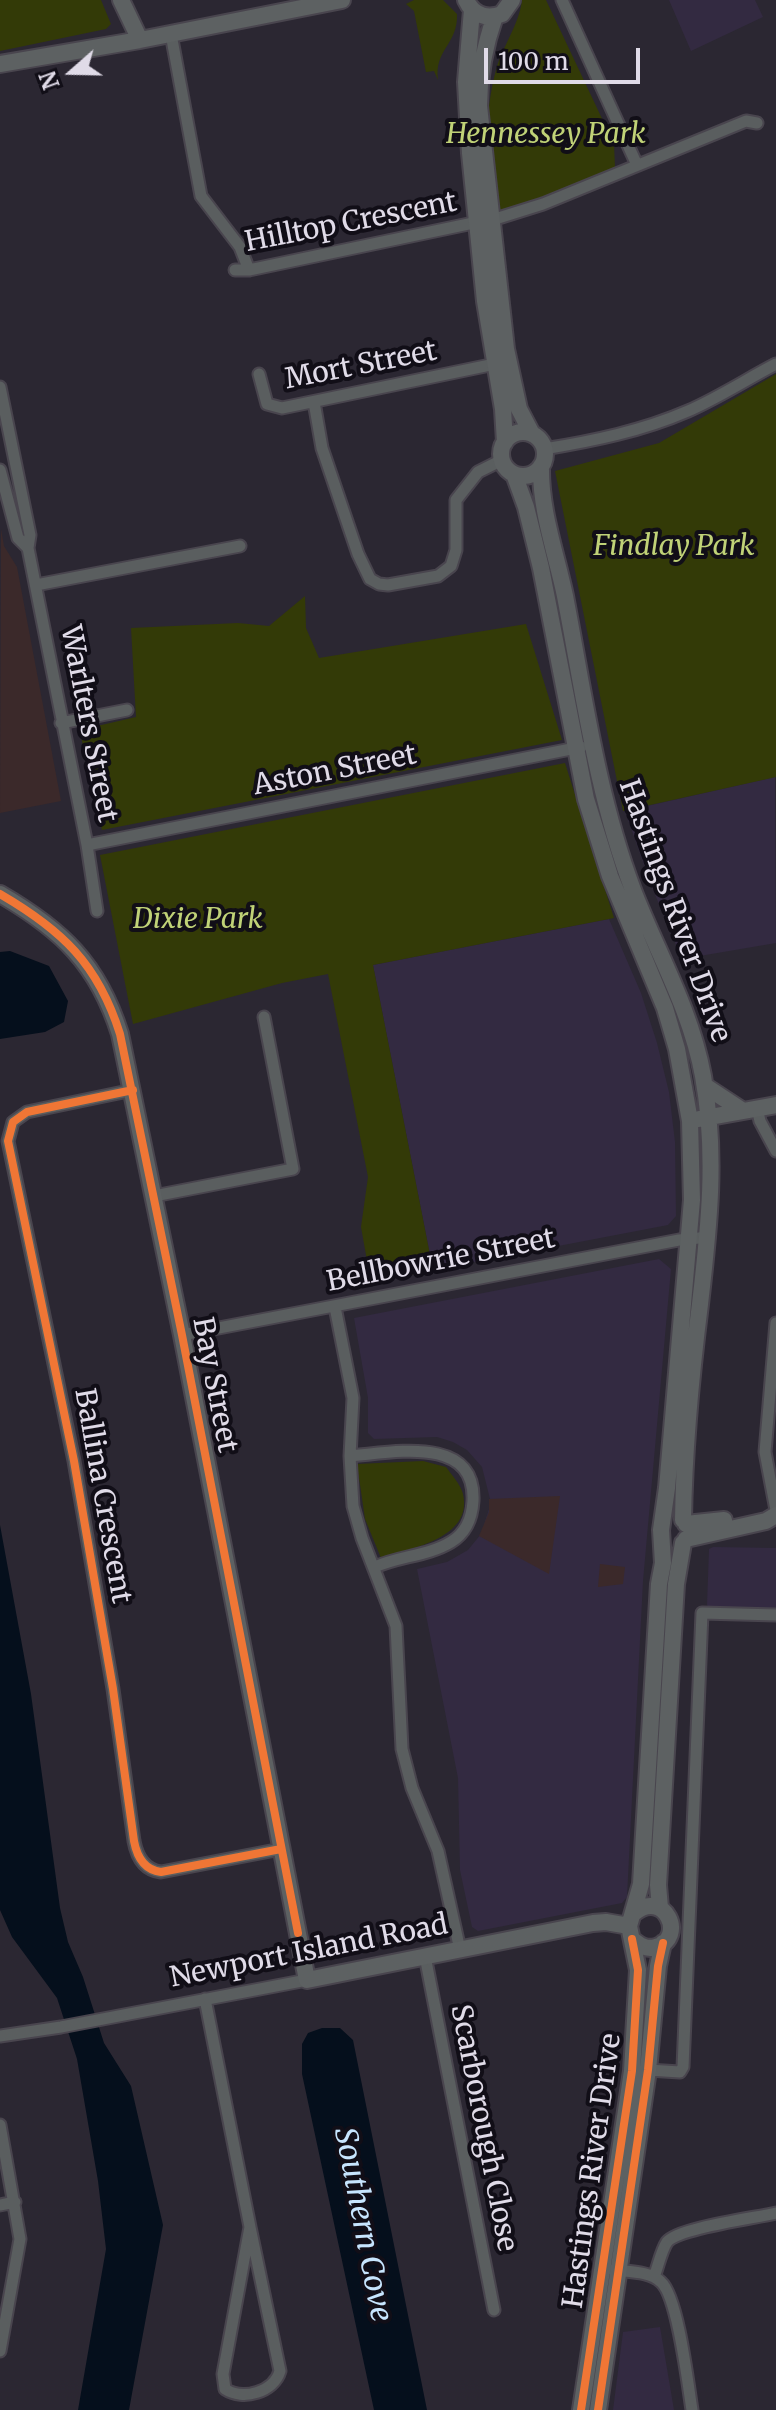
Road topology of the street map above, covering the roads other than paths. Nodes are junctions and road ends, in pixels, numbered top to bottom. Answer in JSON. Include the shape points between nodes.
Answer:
{"nodes":[{"id":1,"x":121,"y":0,"type":"edge"},
{"id":2,"x":342,"y":0,"type":"edge"},
{"id":3,"x":512,"y":0,"type":"edge"},
{"id":4,"x":562,"y":0,"type":"edge"},
{"id":5,"x":469,"y":5,"type":"edge"},
{"id":6,"x":495,"y":16,"type":"junction"},
{"id":7,"x":171,"y":34,"type":"junction"},
{"id":8,"x":140,"y":40,"type":"junction"},
{"id":9,"x":0,"y":64,"type":"edge"},
{"id":10,"x":757,"y":123,"type":"dead end"},
{"id":11,"x":637,"y":165,"type":"junction"},
{"id":12,"x":485,"y":221,"type":"junction"},
{"id":13,"x":235,"y":270,"type":"dead end"},
{"id":14,"x":249,"y":270,"type":"junction"},
{"id":15,"x":495,"y":364,"type":"junction"},
{"id":16,"x":776,"y":364,"type":"edge"},
{"id":17,"x":259,"y":374,"type":"dead end"},
{"id":18,"x":0,"y":387,"type":"edge"},
{"id":19,"x":314,"y":402,"type":"junction"},
{"id":20,"x":532,"y":434,"type":"junction"},
{"id":21,"x":505,"y":442,"type":"junction"},
{"id":22,"x":543,"y":458,"type":"junction"},
{"id":23,"x":502,"y":460,"type":"junction"},
{"id":24,"x":0,"y":470,"type":"edge"},
{"id":25,"x":514,"y":474,"type":"junction"},
{"id":26,"x":240,"y":546,"type":"dead end"},
{"id":27,"x":28,"y":548,"type":"junction"},
{"id":28,"x":36,"y":585,"type":"junction"},
{"id":29,"x":127,"y":710,"type":"dead end"},
{"id":30,"x":61,"y":723,"type":"junction"},
{"id":31,"x":592,"y":745,"type":"junction"},
{"id":32,"x":574,"y":748,"type":"junction"},
{"id":33,"x":87,"y":845,"type":"junction"},
{"id":34,"x":0,"y":894,"type":"edge"},
{"id":35,"x":97,"y":911,"type":"dead end"},
{"id":36,"x":264,"y":1017,"type":"dead end"},
{"id":37,"x":705,"y":1086,"type":"junction"},
{"id":38,"x":133,"y":1090,"type":"junction"},
{"id":39,"x":776,"y":1105,"type":"edge"},
{"id":40,"x":750,"y":1110,"type":"junction"},
{"id":41,"x":709,"y":1118,"type":"junction"},
{"id":42,"x":690,"y":1121,"type":"junction"},
{"id":43,"x":776,"y":1151,"type":"edge"},
{"id":44,"x":154,"y":1196,"type":"junction"},
{"id":45,"x":709,"y":1237,"type":"junction"},
{"id":46,"x":688,"y":1238,"type":"junction"},
{"id":47,"x":335,"y":1307,"type":"junction"},
{"id":48,"x":776,"y":1323,"type":"edge"},
{"id":49,"x":182,"y":1335,"type":"junction"},
{"id":50,"x":774,"y":1377,"type":"edge"},
{"id":51,"x":350,"y":1456,"type":"junction"},
{"id":52,"x":776,"y":1513,"type":"edge"},
{"id":53,"x":684,"y":1532,"type":"junction"},
{"id":54,"x":663,"y":1533,"type":"junction"},
{"id":55,"x":375,"y":1567,"type":"junction"},
{"id":56,"x":776,"y":1615,"type":"edge"},
{"id":57,"x":281,"y":1849,"type":"junction"},
{"id":58,"x":660,"y":1908,"type":"junction"},
{"id":59,"x":632,"y":1926,"type":"junction"},
{"id":60,"x":663,"y":1943,"type":"junction"},
{"id":61,"x":460,"y":1950,"type":"junction"},
{"id":62,"x":425,"y":1956,"type":"junction"},
{"id":63,"x":307,"y":1980,"type":"junction"},
{"id":64,"x":205,"y":1999,"type":"junction"},
{"id":65,"x":0,"y":2036,"type":"edge"},
{"id":66,"x":648,"y":2070,"type":"junction"},
{"id":67,"x":0,"y":2125,"type":"edge"},
{"id":68,"x":15,"y":2202,"type":"junction"},
{"id":69,"x":0,"y":2205,"type":"edge"},
{"id":70,"x":776,"y":2213,"type":"edge"},
{"id":71,"x":250,"y":2227,"type":"junction"},
{"id":72,"x":610,"y":2270,"type":"junction"},
{"id":73,"x":654,"y":2277,"type":"junction"},
{"id":74,"x":494,"y":2310,"type":"dead end"},
{"id":75,"x":0,"y":2351,"type":"edge"},
{"id":76,"x":581,"y":2410,"type":"edge"},
{"id":77,"x":598,"y":2410,"type":"edge"},
{"id":78,"x":692,"y":2410,"type":"edge"}],
"edges":[{"from":1,"to":8,"type":"main road"},
{"from":2,"to":7,"type":"main road"},
{"from":3,"to":6,"type":"main road"},
{"from":4,"to":11,"type":"street"},
{"from":5,"to":6,"type":"main road","via":[[479,15]]},
{"from":5,"to":12,"type":"main road","via":[[466,82]]},
{"from":6,"to":12,"type":"main road","via":[[484,46],[479,89]]},
{"from":7,"to":8,"type":"main road"},
{"from":7,"to":14,"type":"street","via":[[201,196],[240,247]]},
{"from":8,"to":9,"type":"main road"},
{"from":10,"to":11,"type":"street","name":"Hilltop Crescent","via":[[746,121]]},
{"from":11,"to":12,"type":"street","name":"Hilltop Crescent","via":[[543,204]]},
{"from":12,"to":14,"type":"street","name":"Hilltop Crescent"},
{"from":12,"to":15,"type":"main road","via":[[485,301]]},
{"from":12,"to":20,"type":"main road","via":[[508,360],[519,409]]},
{"from":13,"to":14,"type":"street","name":"Hilltop Crescent"},
{"from":15,"to":19,"type":"street","name":"Mort Street"},
{"from":15,"to":21,"type":"main road"},
{"from":16,"to":22,"type":"street","via":[[659,423]]},
{"from":17,"to":19,"type":"street","name":"Mort Street","via":[[267,404],[282,408]]},
{"from":18,"to":27,"type":"street","name":"Warlters Street","via":[[30,535]]},
{"from":19,"to":23,"type":"street","via":[[322,448],[358,554],[370,579],[379,584],[438,576],[451,566],[456,500],[478,472]]},
{"from":20,"to":21,"type":"main road","via":[[517,433]]},
{"from":20,"to":22,"type":"main road","via":[[540,440]]},
{"from":21,"to":23,"type":"main road"},
{"from":22,"to":25,"type":"main road","via":[[527,476]]},
{"from":22,"to":31,"type":"main road","name":"Hastings River Drive","via":[[543,504]]},
{"from":23,"to":25,"type":"main road"},
{"from":24,"to":27,"type":"street","name":"Warlters Street","via":[[18,538]]},
{"from":25,"to":32,"type":"main road","name":"Hastings River Drive","via":[[545,583]]},
{"from":26,"to":28,"type":"street"},
{"from":27,"to":28,"type":"street","name":"Warlters Street"},
{"from":28,"to":30,"type":"street","name":"Warlters Street"},
{"from":29,"to":30,"type":"street"},
{"from":30,"to":33,"type":"street","name":"Warlters Street"},
{"from":31,"to":32,"type":"street","name":"Aston Street"},
{"from":31,"to":37,"type":"main road","name":"Hastings River Drive","via":[[618,847],[683,1006]]},
{"from":32,"to":33,"type":"street","name":"Aston Street"},
{"from":32,"to":42,"type":"main road","name":"Hastings River Drive","via":[[610,876],[665,1008]]},
{"from":33,"to":35,"type":"street","name":"Warlters Street"},
{"from":34,"to":38,"type":"main road","name":"Bay Street","via":[[51,926],[89,968],[107,997]]},
{"from":36,"to":44,"type":"street","via":[[293,1169]]},
{"from":37,"to":40,"type":"main road"},
{"from":37,"to":41,"type":"main road","name":"Hastings River Drive"},
{"from":38,"to":44,"type":"main road","name":"Bay Street"},
{"from":38,"to":57,"type":"street","name":"Ballina Crescent","via":[[27,1112],[13,1122],[8,1141],[77,1476],[134,1841],[142,1862],[161,1872]]},
{"from":39,"to":40,"type":"main road"},
{"from":40,"to":41,"type":"main road"},
{"from":40,"to":43,"type":"street"},
{"from":41,"to":42,"type":"main road"},
{"from":41,"to":45,"type":"main road","name":"Hastings River Drive"},
{"from":42,"to":46,"type":"main road","name":"Hastings River Drive"},
{"from":44,"to":49,"type":"main road","name":"Bay Street"},
{"from":45,"to":46,"type":"street","name":"Bellbowrie Street"},
{"from":45,"to":53,"type":"main road","name":"Hastings River Drive"},
{"from":46,"to":47,"type":"street","name":"Bellbowrie Street"},
{"from":46,"to":54,"type":"main road","name":"Hastings River Drive"},
{"from":47,"to":49,"type":"street","name":"Bellbowrie Street"},
{"from":47,"to":51,"type":"street","via":[[353,1398]]},
{"from":48,"to":50,"type":"street"},
{"from":49,"to":57,"type":"main road","name":"Bay Street"},
{"from":50,"to":52,"type":"street","via":[[765,1452]]},
{"from":51,"to":55,"type":"street","via":[[353,1506]]},
{"from":51,"to":55,"type":"street","via":[[433,1450],[455,1459],[474,1489],[467,1528],[453,1542]]},
{"from":52,"to":53,"type":"main road"},
{"from":53,"to":54,"type":"main road","via":[[672,1545]]},
{"from":53,"to":54,"type":"main road","via":[[672,1518]]},
{"from":53,"to":58,"type":"main road","name":"Hastings River Drive","via":[[673,1630]]},
{"from":54,"to":59,"type":"main road","name":"Hastings River Drive","via":[[641,1884]]},
{"from":55,"to":61,"type":"street","via":[[396,1626],[402,1749],[438,1851]]},
{"from":56,"to":66,"type":"street","name":"Hastings River Drive","via":[[702,1613],[683,2067],[680,2072]]},
{"from":57,"to":63,"type":"main road","name":"Bay Street"},
{"from":58,"to":59,"type":"main road","via":[[646,1906]]},
{"from":58,"to":60,"type":"main road","via":[[671,1925]]},
{"from":59,"to":60,"type":"main road","via":[[643,1947]]},
{"from":59,"to":61,"type":"main road","name":"Newport Island Road","via":[[593,1923]]},
{"from":59,"to":72,"type":"main road","name":"Hastings River Drive","via":[[638,1970],[633,2056]]},
{"from":60,"to":66,"type":"main road","name":"Hastings River Drive"},
{"from":61,"to":62,"type":"main road","name":"Newport Island Road"},
{"from":62,"to":63,"type":"main road","name":"Newport Island Road"},
{"from":62,"to":74,"type":"street","name":"Scarborough Close"},
{"from":63,"to":64,"type":"street","name":"Newport Island Road"},
{"from":64,"to":65,"type":"street","name":"Newport Island Road"},
{"from":64,"to":71,"type":"street"},
{"from":66,"to":72,"type":"main road","name":"Hastings River Drive"},
{"from":67,"to":68,"type":"street"},
{"from":68,"to":69,"type":"street"},
{"from":68,"to":75,"type":"street","via":[[20,2239]]},
{"from":70,"to":73,"type":"street","via":[[673,2237]]},
{"from":71,"to":71,"type":"street","via":[[280,2371],[273,2387],[230,2393],[223,2374]]},
{"from":72,"to":73,"type":"street"},
{"from":72,"to":76,"type":"main road","name":"Hastings River Drive"},
{"from":72,"to":77,"type":"main road","name":"Hastings River Drive"},
{"from":73,"to":78,"type":"street","via":[[665,2286],[675,2314]]}]}
